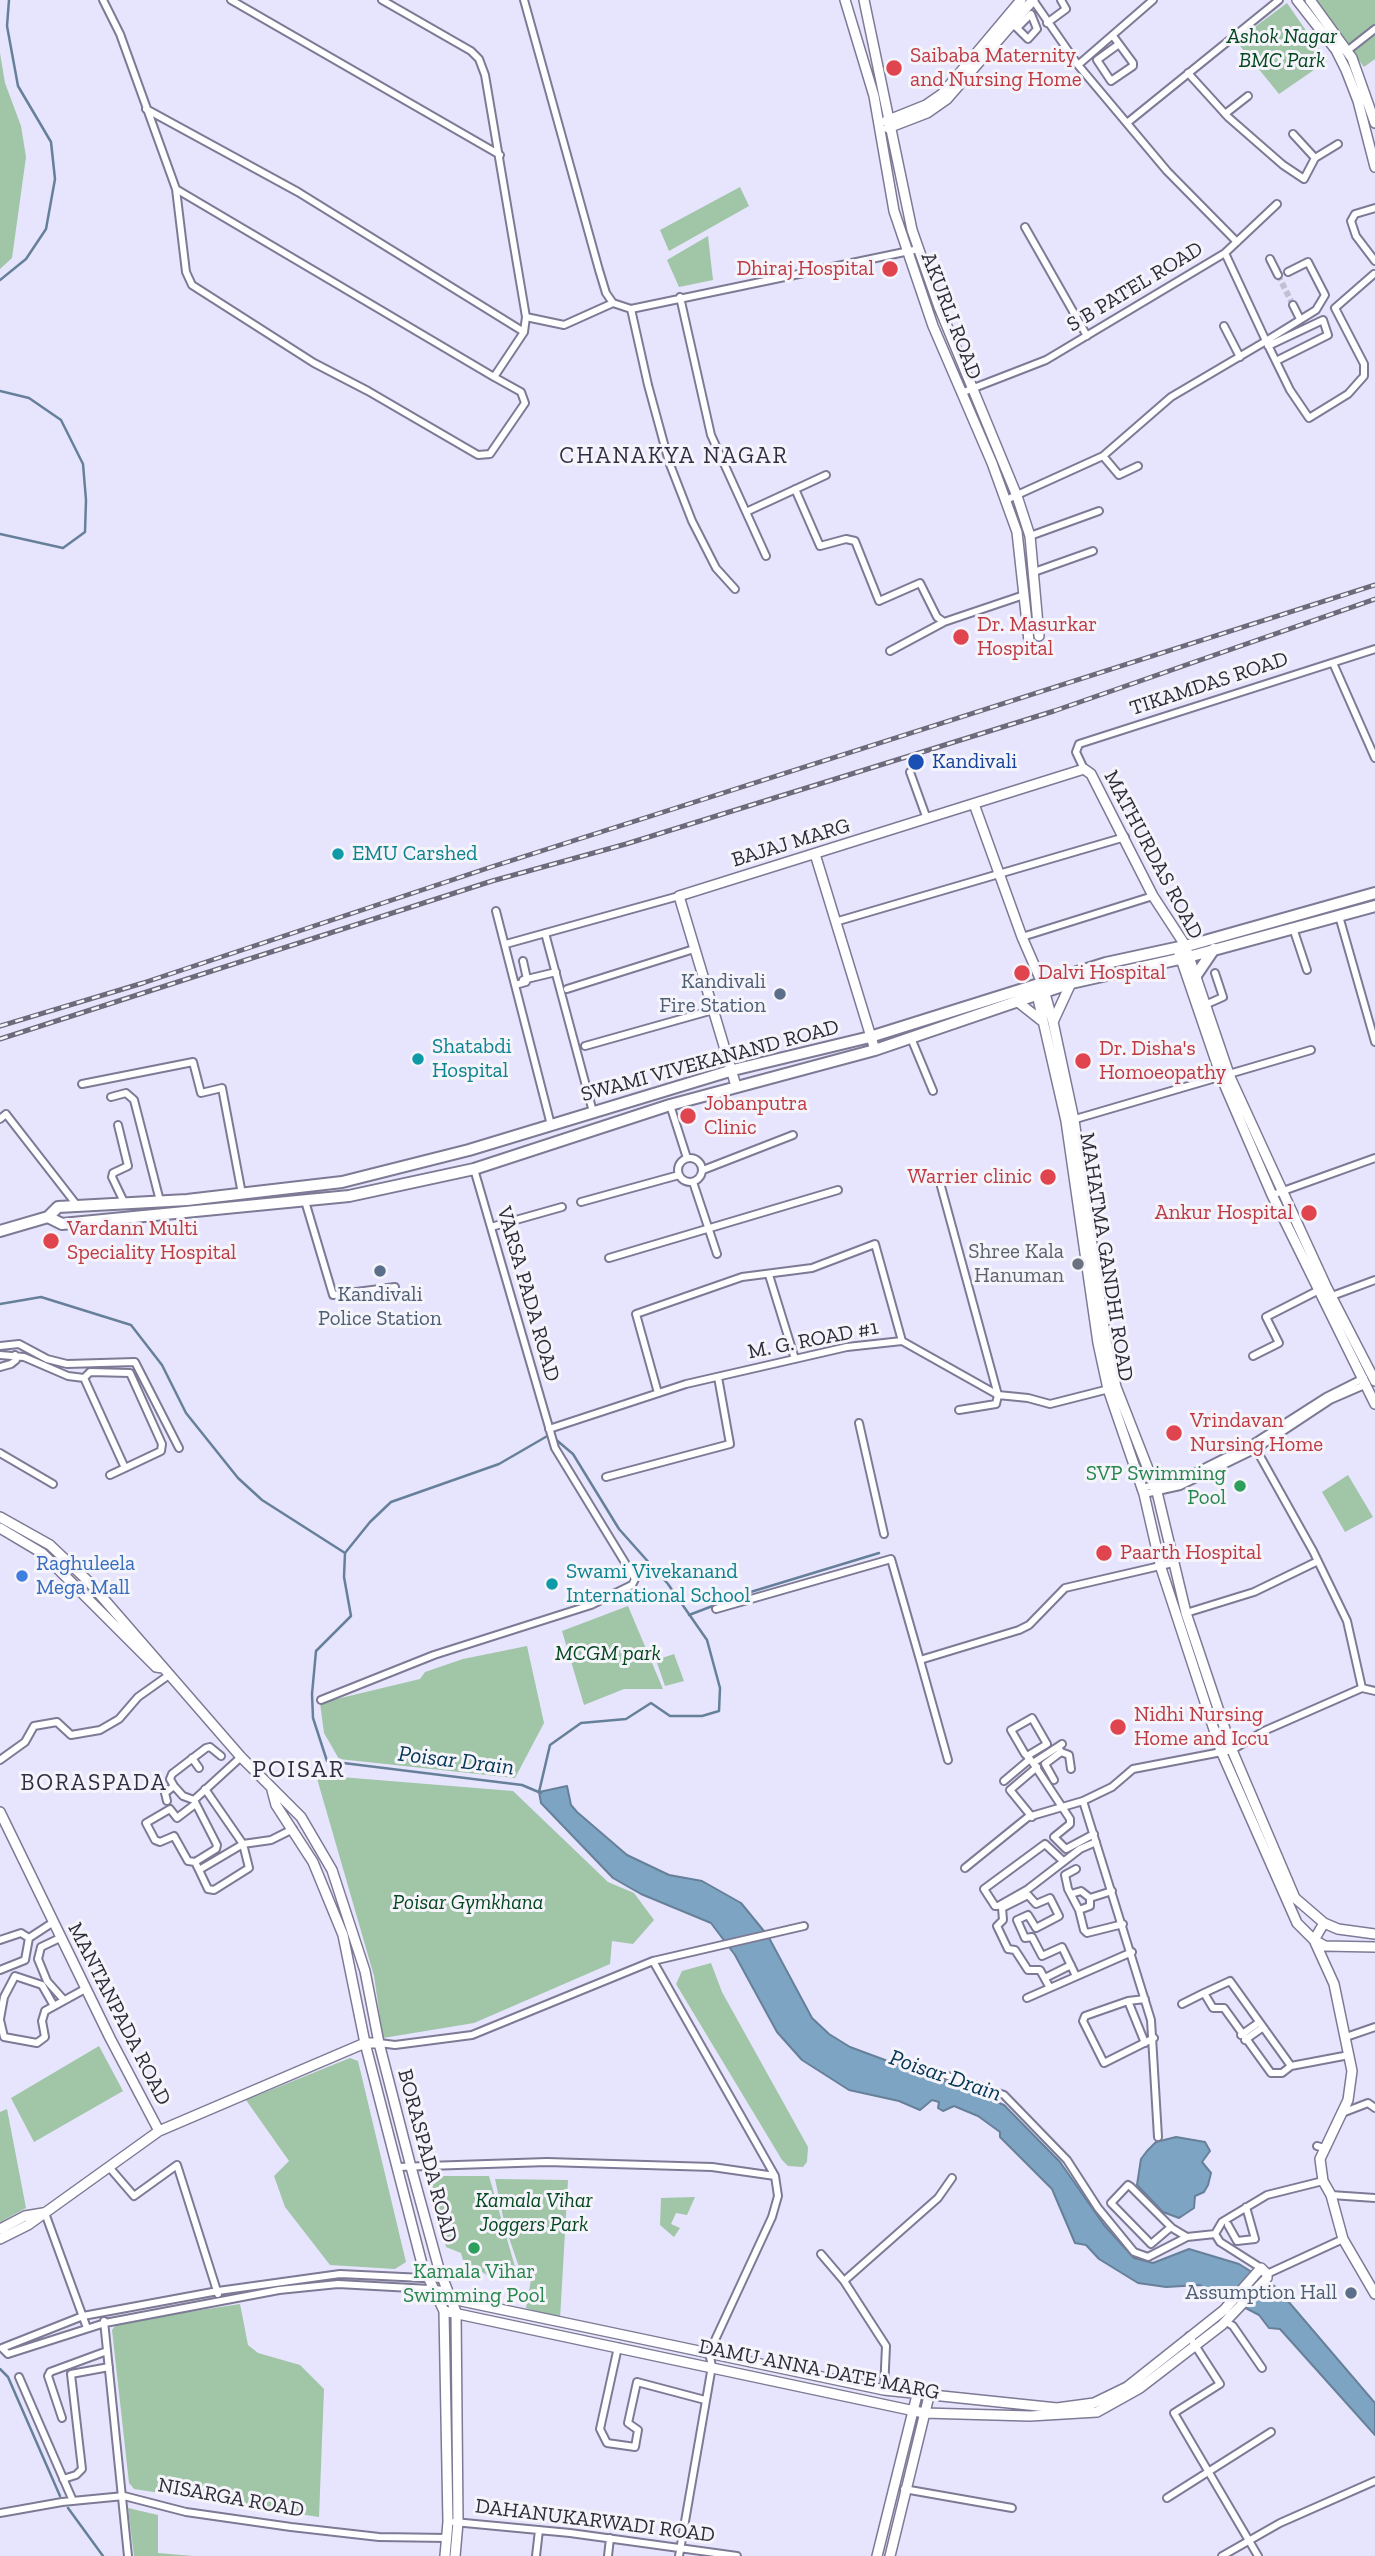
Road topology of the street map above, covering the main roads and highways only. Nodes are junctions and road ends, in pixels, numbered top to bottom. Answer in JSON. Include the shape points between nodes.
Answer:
{"nodes":[{"id":1,"x":1375,"y":893,"type":"edge"},
{"id":2,"x":1375,"y":906,"type":"edge"},
{"id":3,"x":1214,"y":949,"type":"junction"},
{"id":4,"x":1183,"y":952,"type":"junction"},
{"id":5,"x":1195,"y":977,"type":"road end"},
{"id":6,"x":1040,"y":989,"type":"junction"},
{"id":7,"x":48,"y":1217,"type":"junction"},
{"id":8,"x":0,"y":1231,"type":"edge"}],
"edges":[{"from":1,"to":4,"type":"main road","name":"SWAMI VIVEKANAND ROAD"},
{"from":2,"to":3,"type":"main road","name":"SWAMI VIVEKANAND ROAD"},
{"from":3,"to":4,"type":"main road","name":"SWAMI VIVEKANAND ROAD"},
{"from":3,"to":5,"type":"main road"},
{"from":4,"to":6,"type":"main road","name":"SWAMI VIVEKANAND ROAD"},
{"from":4,"to":6,"type":"main road","name":"SWAMI VIVEKANAND ROAD","via":[[1106,963]]},
{"from":6,"to":7,"type":"main road","name":"SWAMI VIVEKANAND ROAD","via":[[733,1070],[342,1182],[58,1207]]},
{"from":6,"to":7,"type":"main road","name":"SWAMI VIVEKANAND ROAD","via":[[1018,1002],[875,1050],[670,1105],[474,1169],[305,1201],[62,1224]]},
{"from":7,"to":8,"type":"main road","name":"SWAMI VIVEKANAND ROAD"}]}
